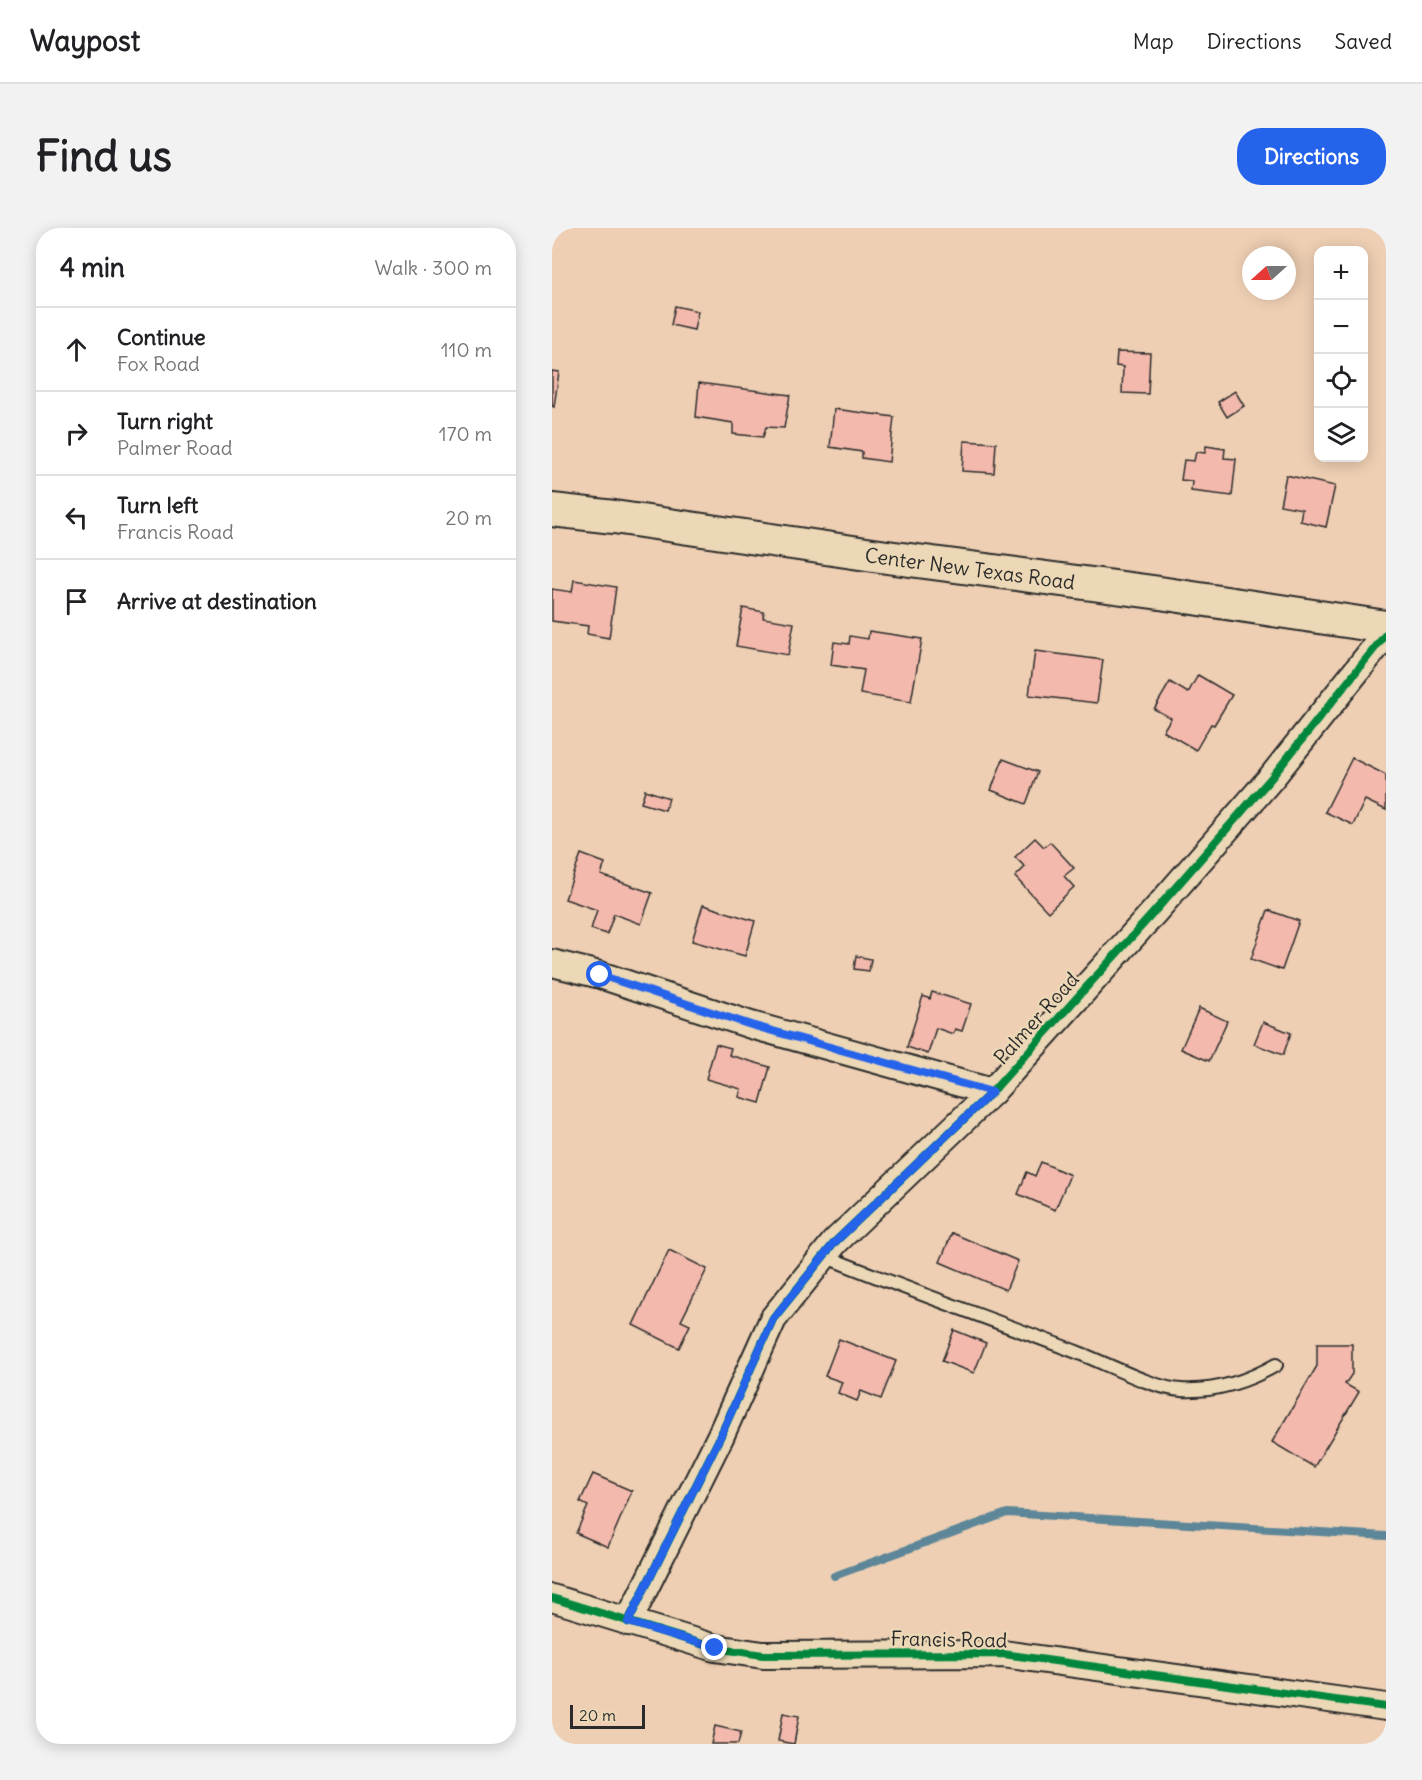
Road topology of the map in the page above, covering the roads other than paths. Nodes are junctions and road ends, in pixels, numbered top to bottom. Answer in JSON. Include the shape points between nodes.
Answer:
{"nodes":[{"id":1,"x":552,"y":510,"type":"edge"},
{"id":2,"x":1386,"y":627,"type":"edge"},
{"id":3,"x":1386,"y":634,"type":"edge"},
{"id":4,"x":552,"y":963,"type":"edge"},
{"id":5,"x":992,"y":1092,"type":"junction"},
{"id":6,"x":824,"y":1256,"type":"junction"},
{"id":7,"x":1276,"y":1365,"type":"dead end"},
{"id":8,"x":552,"y":1598,"type":"edge"},
{"id":9,"x":628,"y":1622,"type":"junction"},
{"id":10,"x":1386,"y":1707,"type":"edge"}],
"edges":[{"from":1,"to":2,"type":"street","name":"Center New Texas Road"},
{"from":3,"to":5,"type":"street","name":"Palmer Road","via":[[1272,777]]},
{"from":4,"to":5,"type":"street","via":[[751,1025]]},
{"from":5,"to":6,"type":"street","name":"Palmer Road"},
{"from":6,"to":7,"type":"lane","via":[[1179,1390],[1218,1388],[1251,1379]]},
{"from":6,"to":9,"type":"street","name":"Palmer Road","via":[[773,1319],[720,1437]]},
{"from":8,"to":9,"type":"street","name":"Francis Road"},
{"from":9,"to":10,"type":"street","name":"Francis Road","via":[[715,1648],[764,1655],[1003,1654]]}]}
